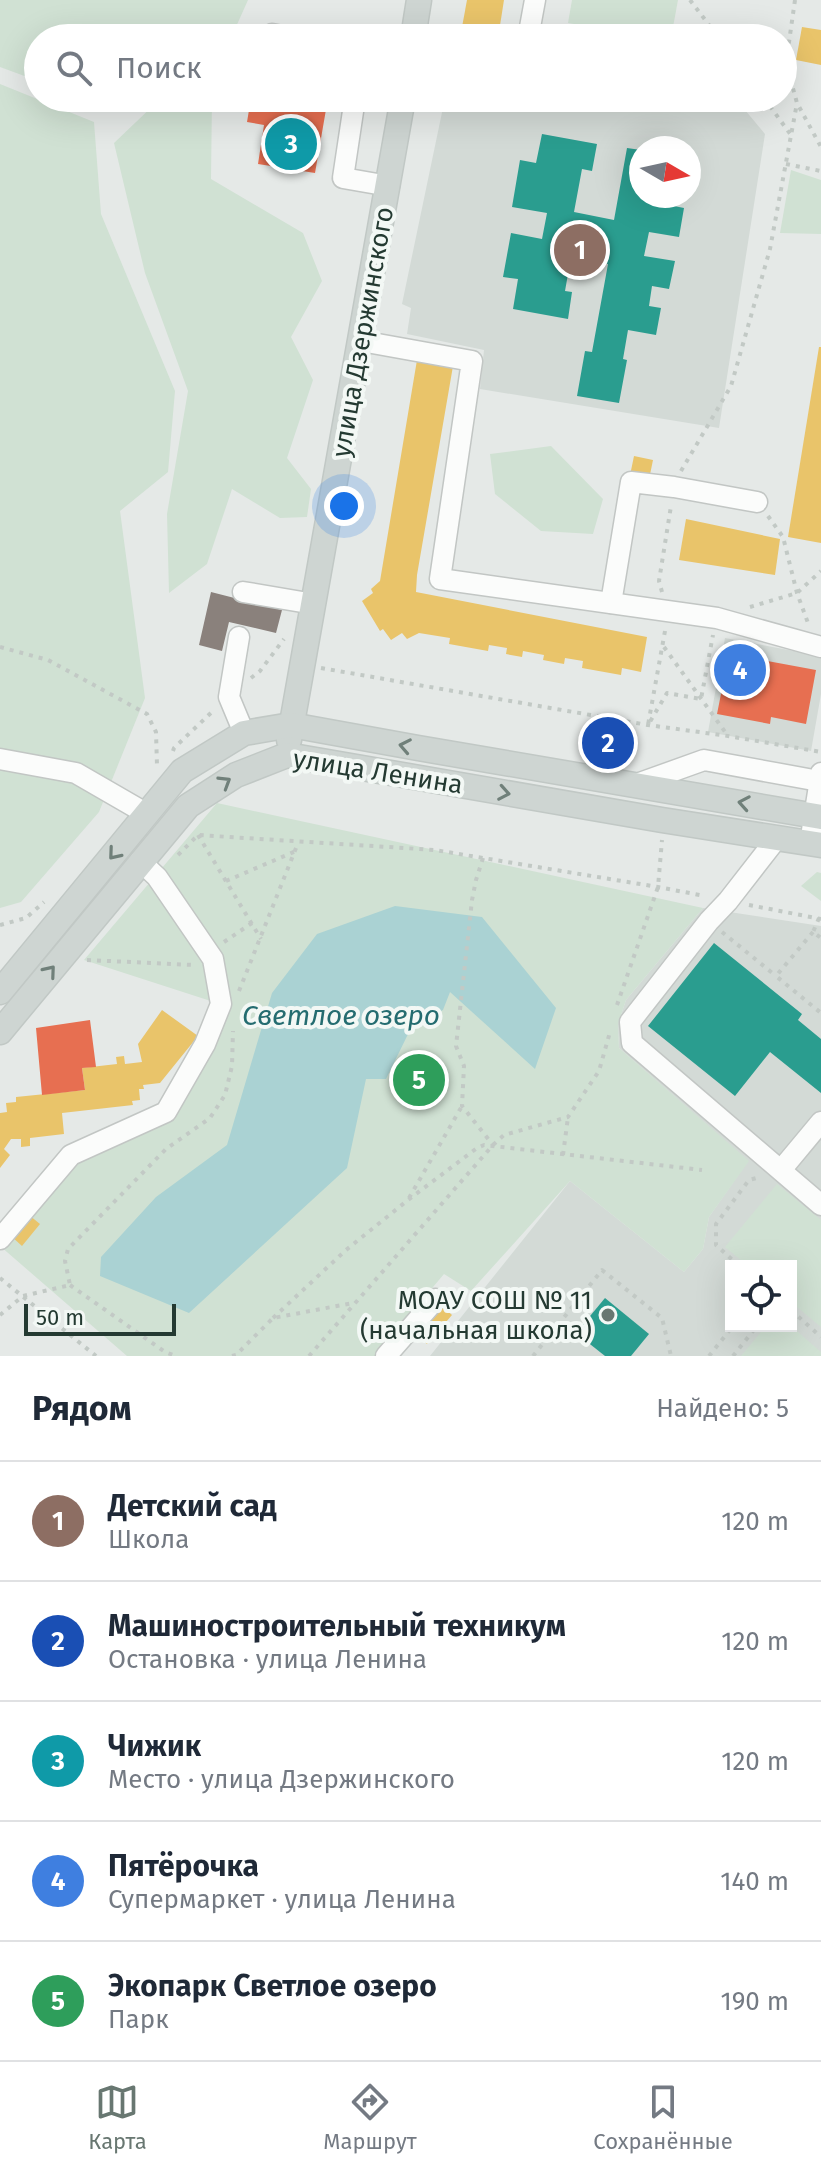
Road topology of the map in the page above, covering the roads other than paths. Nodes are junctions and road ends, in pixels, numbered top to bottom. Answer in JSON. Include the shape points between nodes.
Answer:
{"nodes":[{"id":1,"x":419,"y":0,"type":"edge"},
{"id":2,"x":535,"y":0,"type":"edge"},
{"id":3,"x":415,"y":24,"type":"edge"},
{"id":4,"x":531,"y":24,"type":"edge"},
{"id":5,"x":353,"y":112,"type":"edge"},
{"id":6,"x":401,"y":112,"type":"edge"},
{"id":7,"x":389,"y":186,"type":"junction"},
{"id":8,"x":361,"y":341,"type":"junction"},
{"id":9,"x":757,"y":502,"type":"road end"},
{"id":10,"x":243,"y":592,"type":"dead end"},
{"id":11,"x":611,"y":603,"type":"junction"},
{"id":12,"x":314,"y":604,"type":"junction"},
{"id":13,"x":239,"y":637,"type":"dead end"},
{"id":14,"x":819,"y":646,"type":"edge"},
{"id":15,"x":291,"y":725,"type":"junction"},
{"id":16,"x":244,"y":733,"type":"junction"},
{"id":17,"x":287,"y":755,"type":"junction"},
{"id":18,"x":0,"y":759,"type":"edge"},
{"id":19,"x":820,"y":777,"type":"edge"},
{"id":20,"x":637,"y":784,"type":"junction"},
{"id":21,"x":152,"y":807,"type":"junction"},
{"id":22,"x":818,"y":816,"type":"edge"},
{"id":23,"x":777,"y":838,"type":"junction"},
{"id":24,"x":815,"y":844,"type":"edge"},
{"id":25,"x":148,"y":869,"type":"junction"},
{"id":26,"x":0,"y":992,"type":"edge"},
{"id":27,"x":0,"y":1032,"type":"edge"},
{"id":28,"x":821,"y":1122,"type":"edge"},
{"id":29,"x":781,"y":1170,"type":"junction"},
{"id":30,"x":821,"y":1205,"type":"edge"},
{"id":31,"x":0,"y":1239,"type":"edge"},
{"id":32,"x":436,"y":1299,"type":"dead end"},
{"id":33,"x":386,"y":1356,"type":"edge"}],
"edges":[{"from":1,"to":3,"type":"main road"},
{"from":2,"to":4,"type":"lane"},
{"from":5,"to":7,"type":"lane","via":[[343,178]]},
{"from":6,"to":7,"type":"main road","name":"улица Дзержинского"},
{"from":7,"to":8,"type":"main road","name":"улица Дзержинского"},
{"from":8,"to":11,"type":"lane","via":[[472,361],[440,579]]},
{"from":8,"to":12,"type":"main road","name":"улица Дзержинского"},
{"from":9,"to":11,"type":"lane","via":[[631,482]]},
{"from":10,"to":12,"type":"lane"},
{"from":11,"to":14,"type":"lane","via":[[717,618]]},
{"from":12,"to":15,"type":"main road","name":"улица Дзержинского"},
{"from":13,"to":16,"type":"lane","via":[[229,697]]},
{"from":15,"to":16,"type":"main road","name":"улица Ленина"},
{"from":15,"to":17,"type":"main road","name":"улица Дзержинского"},
{"from":20,"to":15,"type":"main road","name":"улица Ленина","one_way":true},
{"from":16,"to":21,"type":"main road","name":"улица Ленина","via":[[182,771]]},
{"from":17,"to":23,"type":"main road","name":"улица Ленина","one_way":true},
{"from":25,"to":17,"type":"main road","name":"улица Ленина","one_way":true,"via":[[188,806],[236,775]]},
{"from":18,"to":21,"type":"lane","via":[[76,773]]},
{"from":19,"to":20,"type":"lane","via":[[704,760]]},
{"from":19,"to":22,"type":"lane"},
{"from":22,"to":20,"type":"main road","name":"улица Ленина","one_way":true},
{"from":21,"to":26,"type":"main road","name":"улица Ленина","one_way":true},
{"from":22,"to":24,"type":"lane"},
{"from":23,"to":24,"type":"main road","name":"улица Ленина"},
{"from":23,"to":29,"type":"lane","via":[[630,1022],[632,1043]]},
{"from":27,"to":25,"type":"main road","name":"улица Ленина","one_way":true},
{"from":25,"to":31,"type":"lane","via":[[212,959],[221,1004],[166,1112],[71,1155]]},
{"from":28,"to":29,"type":"lane"},
{"from":29,"to":30,"type":"lane"},
{"from":32,"to":33,"type":"lane"}]}
